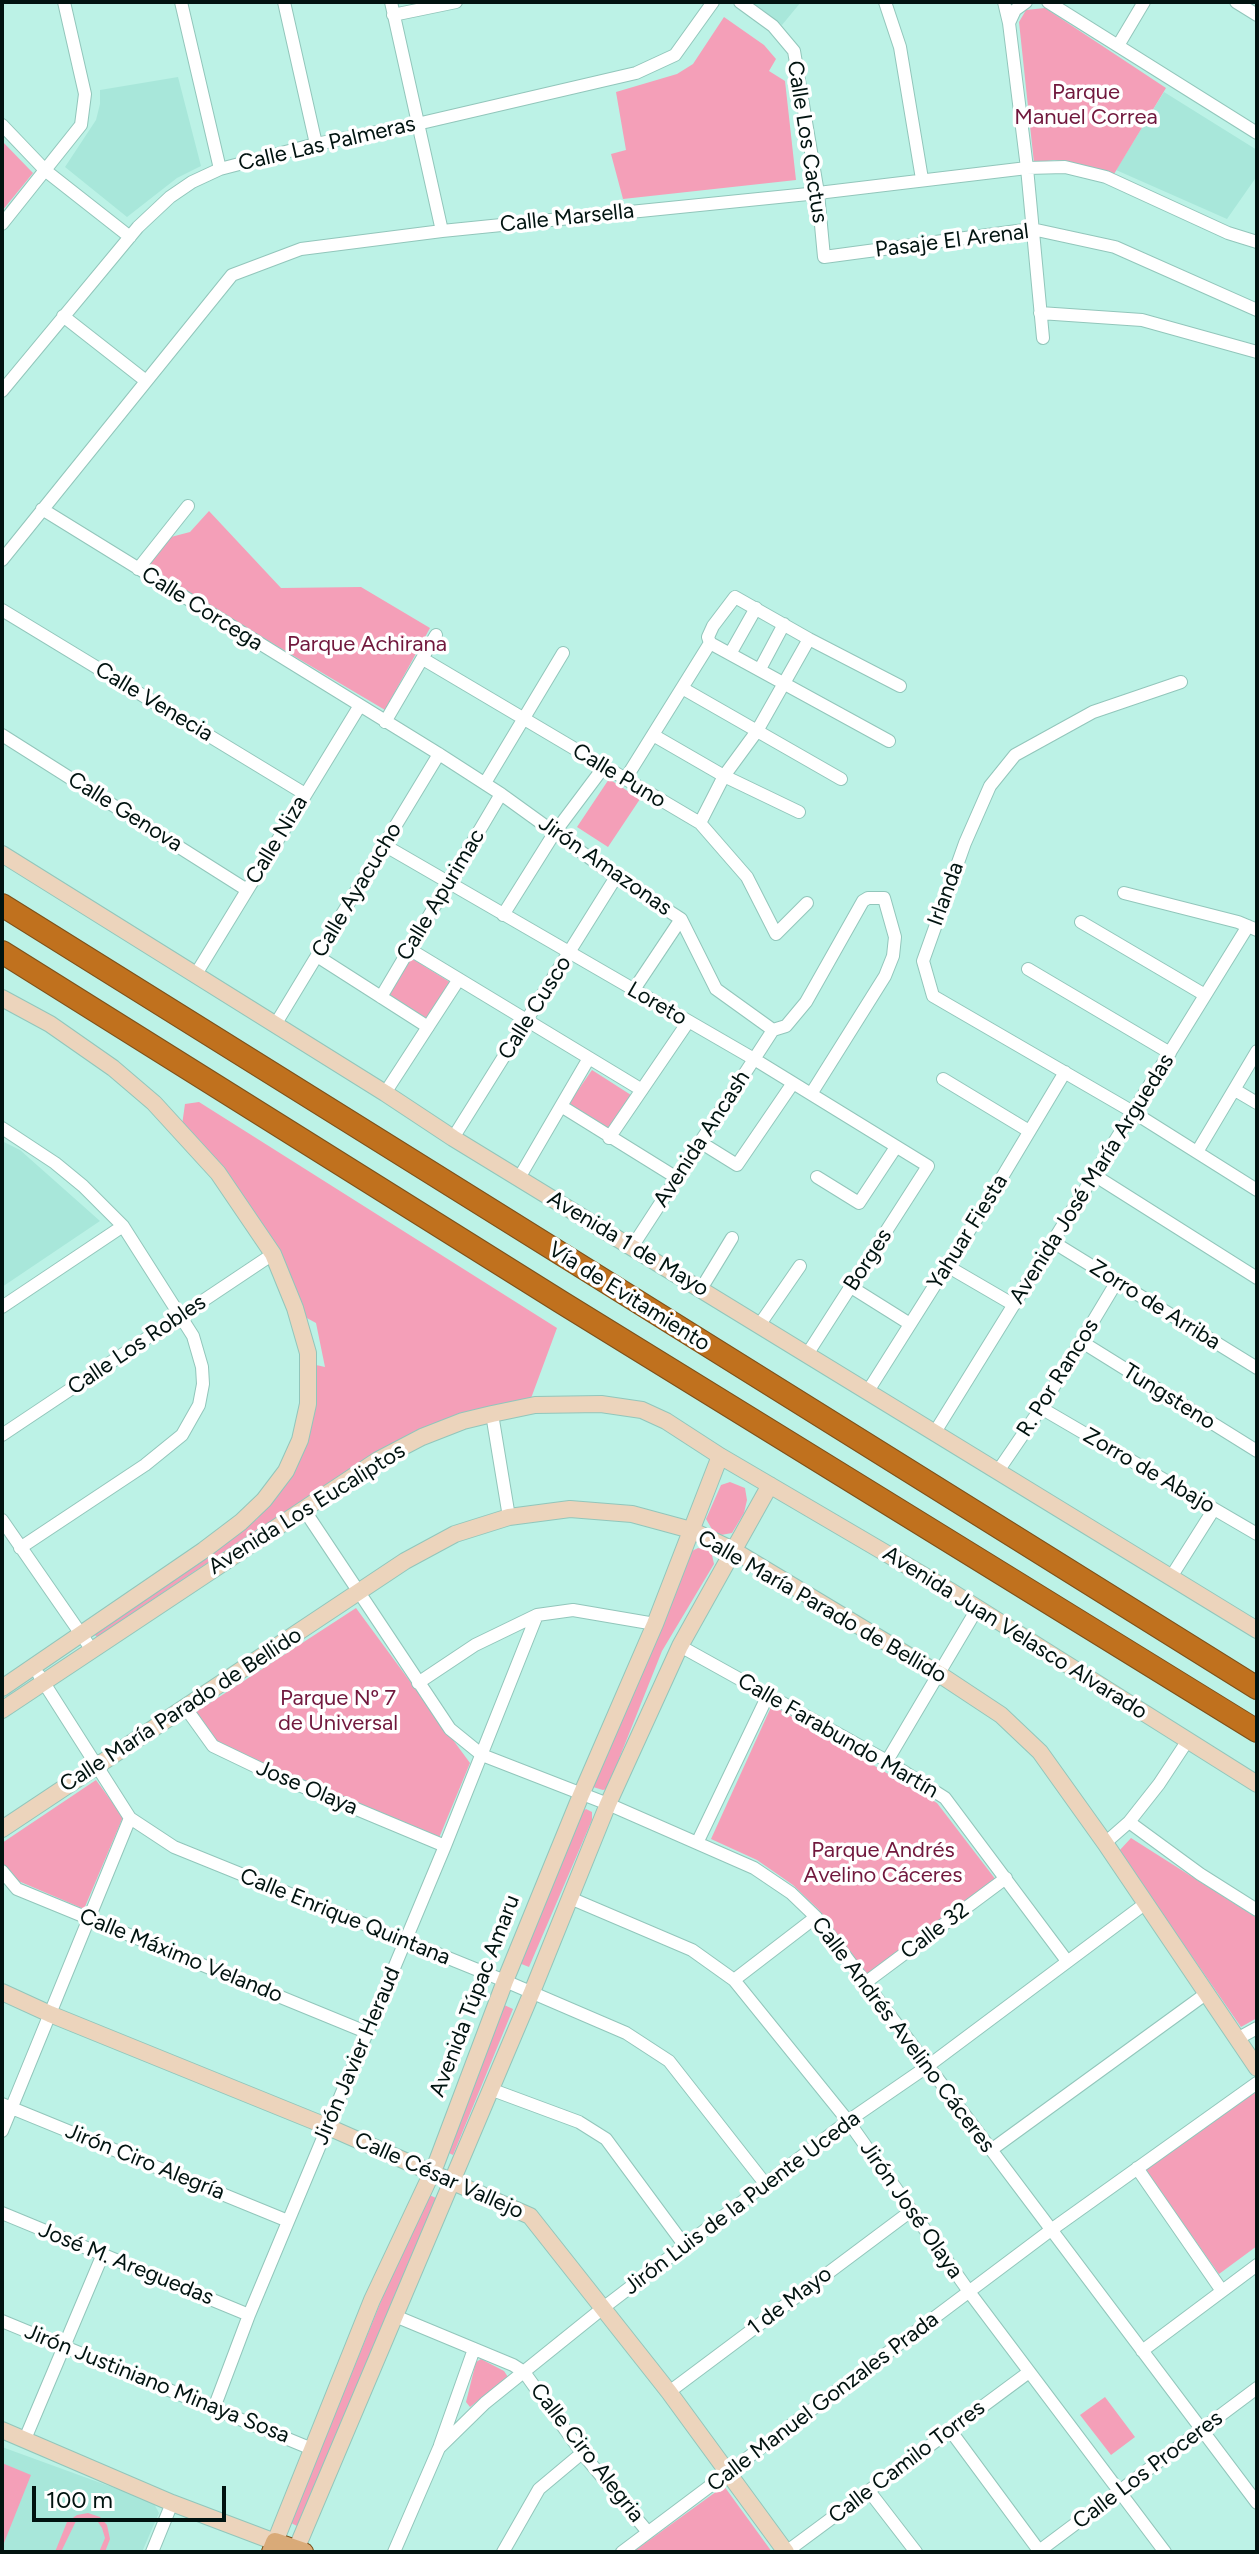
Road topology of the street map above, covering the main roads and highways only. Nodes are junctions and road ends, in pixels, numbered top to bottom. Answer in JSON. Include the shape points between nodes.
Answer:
{"nodes":[{"id":1,"x":2,"y":905,"type":"edge"},
{"id":2,"x":2,"y":952,"type":"edge"},
{"id":3,"x":1257,"y":1688,"type":"edge"},
{"id":4,"x":1257,"y":1731,"type":"edge"},
{"id":5,"x":273,"y":2547,"type":"edge"},
{"id":6,"x":299,"y":2551,"type":"edge"}],
"edges":[{"from":1,"to":3,"type":"highway","name":"Vía de Evitamiento"},
{"from":2,"to":4,"type":"highway","name":"Vía de Evitamiento"},
{"from":5,"to":6,"type":"main road"}]}
